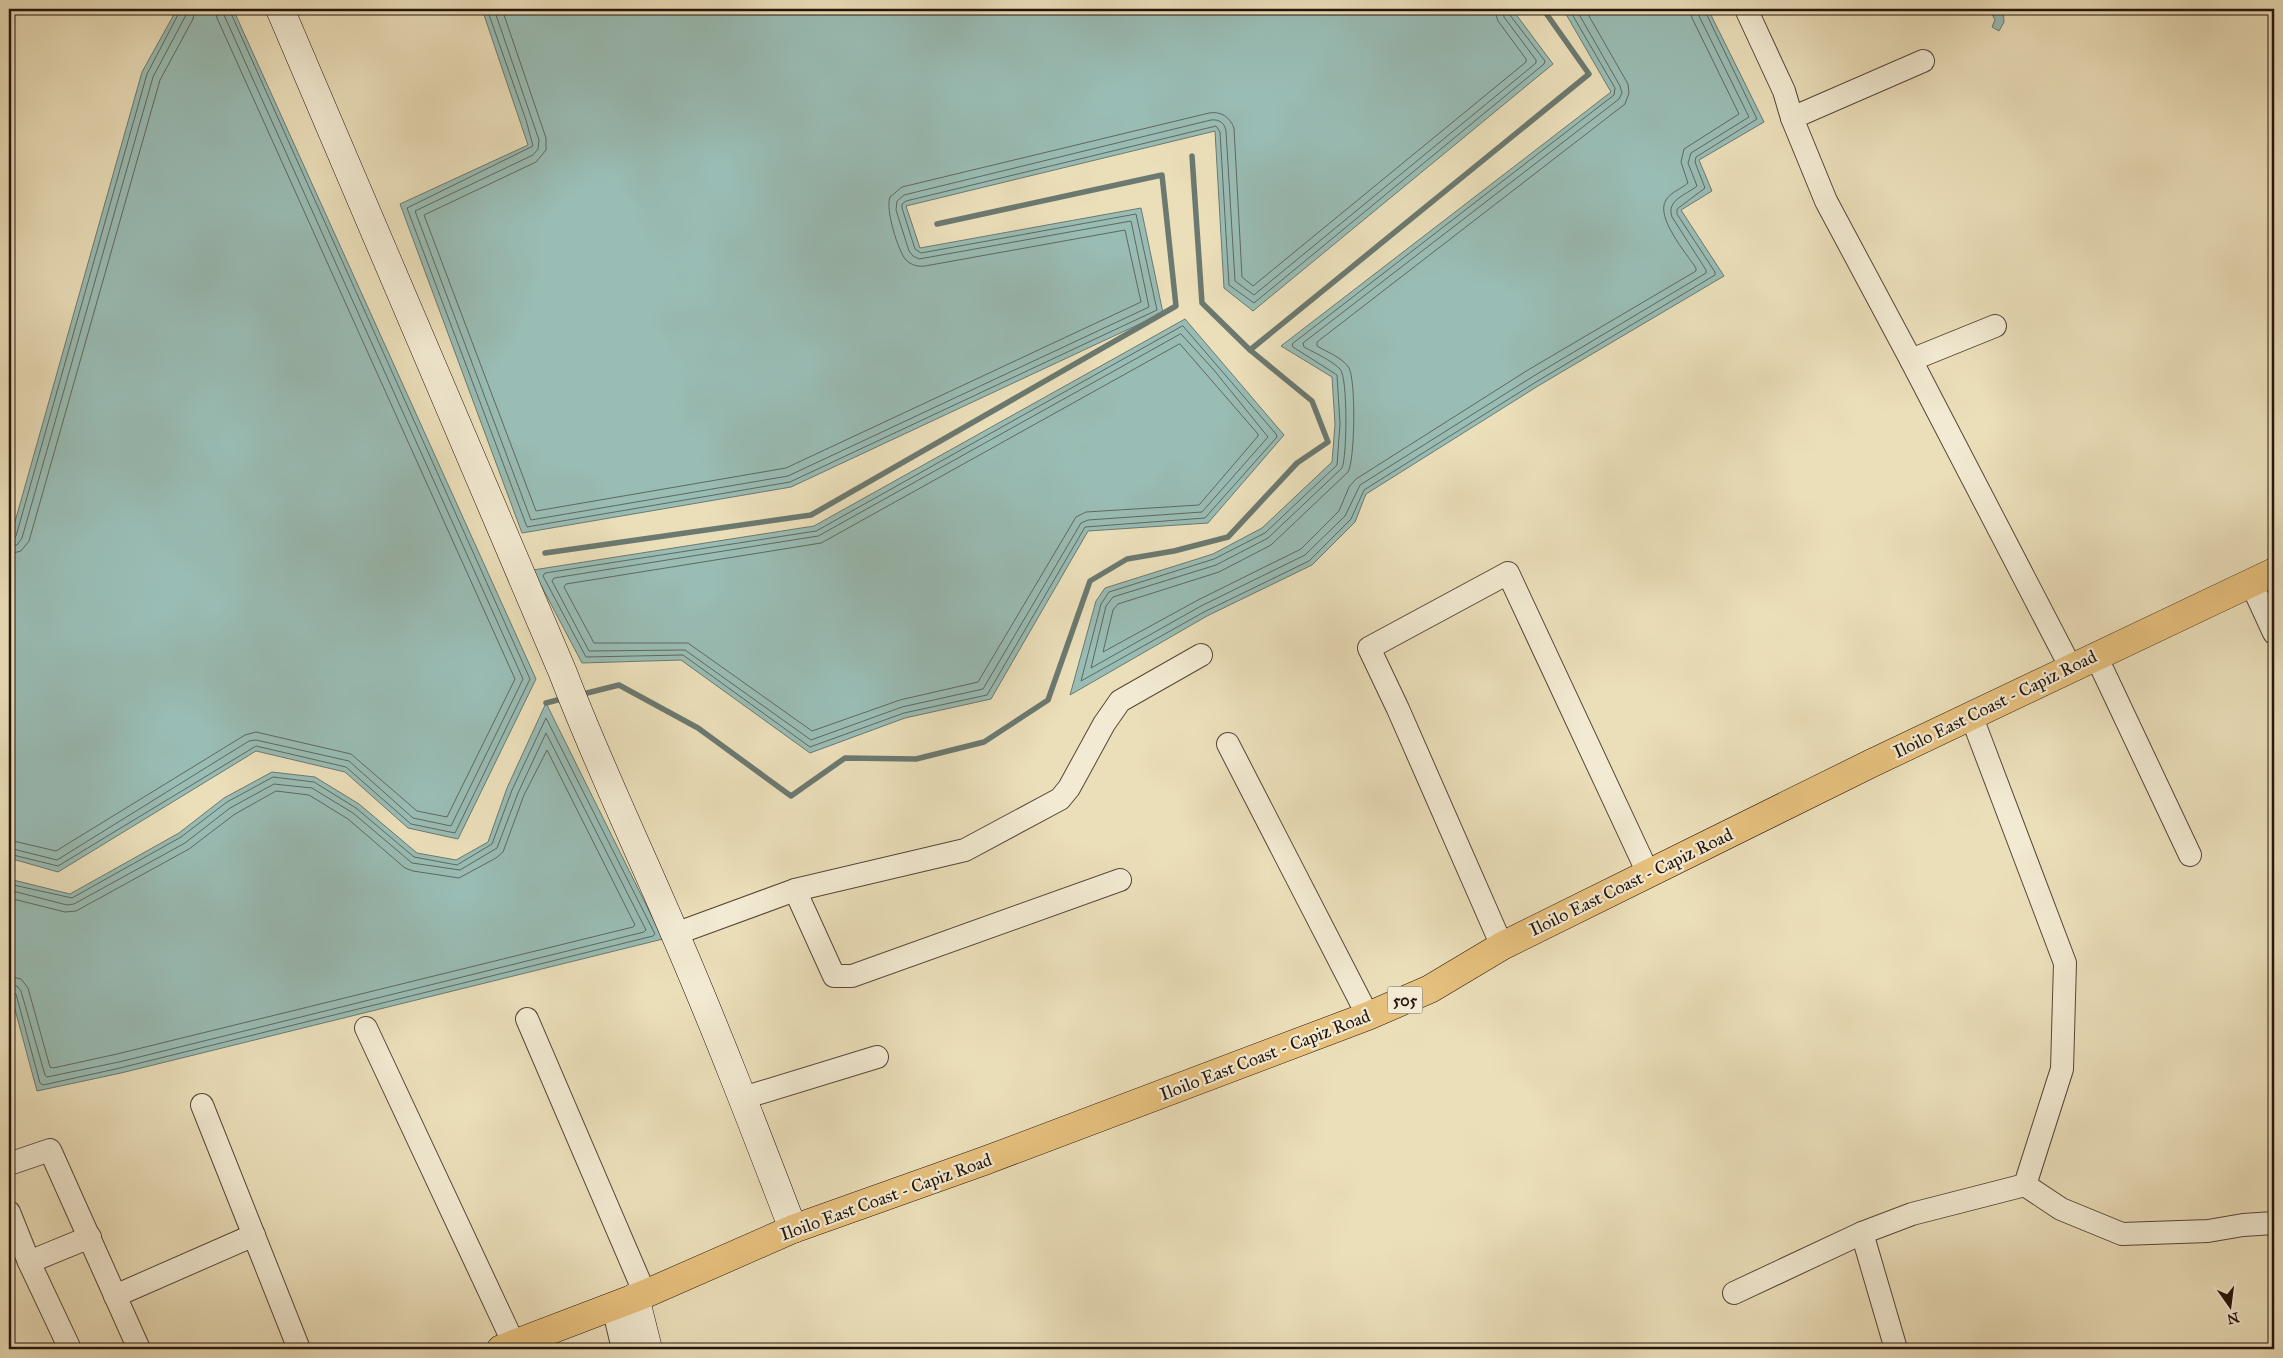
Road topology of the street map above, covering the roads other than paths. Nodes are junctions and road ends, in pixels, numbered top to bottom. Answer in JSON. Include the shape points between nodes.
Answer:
{"nodes":[{"id":1,"x":280,"y":9,"type":"edge"},
{"id":2,"x":1755,"y":11,"type":"edge"},
{"id":3,"x":1923,"y":61,"type":"dead end"},
{"id":4,"x":1792,"y":118,"type":"junction"},
{"id":5,"x":1995,"y":326,"type":"dead end"},
{"id":6,"x":1911,"y":360,"type":"junction"},
{"id":7,"x":2263,"y":577,"type":"edge"},
{"id":8,"x":2274,"y":633,"type":"edge"},
{"id":9,"x":1202,"y":655,"type":"dead end"},
{"id":10,"x":2096,"y":656,"type":"junction"},
{"id":11,"x":2071,"y":668,"type":"junction"},
{"id":12,"x":1970,"y":715,"type":"junction"},
{"id":13,"x":1228,"y":744,"type":"dead end"},
{"id":14,"x":2190,"y":855,"type":"dead end"},
{"id":15,"x":1648,"y":873,"type":"junction"},
{"id":16,"x":1120,"y":880,"type":"dead end"},
{"id":17,"x":795,"y":890,"type":"junction"},
{"id":18,"x":675,"y":934,"type":"junction"},
{"id":19,"x":1502,"y":946,"type":"junction"},
{"id":20,"x":1368,"y":1016,"type":"junction"},
{"id":21,"x":527,"y":1018,"type":"dead end"},
{"id":22,"x":366,"y":1028,"type":"dead end"},
{"id":23,"x":876,"y":1057,"type":"dead end"},
{"id":24,"x":743,"y":1098,"type":"junction"},
{"id":25,"x":202,"y":1105,"type":"dead end"},
{"id":26,"x":10,"y":1158,"type":"edge"},
{"id":27,"x":2025,"y":1184,"type":"junction"},
{"id":28,"x":9,"y":1212,"type":"edge"},
{"id":29,"x":2274,"y":1223,"type":"edge"},
{"id":30,"x":792,"y":1229,"type":"junction"},
{"id":31,"x":1862,"y":1234,"type":"junction"},
{"id":32,"x":254,"y":1236,"type":"junction"},
{"id":33,"x":90,"y":1237,"type":"junction"},
{"id":34,"x":29,"y":1262,"type":"junction"},
{"id":35,"x":1734,"y":1293,"type":"dead end"},
{"id":36,"x":115,"y":1296,"type":"junction"},
{"id":37,"x":631,"y":1299,"type":"junction"},
{"id":38,"x":508,"y":1347,"type":"edge"},
{"id":39,"x":70,"y":1349,"type":"edge"},
{"id":40,"x":139,"y":1349,"type":"edge"},
{"id":41,"x":299,"y":1349,"type":"edge"},
{"id":42,"x":623,"y":1349,"type":"edge"},
{"id":43,"x":648,"y":1349,"type":"edge"},
{"id":44,"x":1896,"y":1349,"type":"edge"}],
"edges":[{"from":1,"to":18,"type":"main road","via":[[563,673],[586,734]]},
{"from":2,"to":4,"type":"street"},
{"from":3,"to":4,"type":"street"},
{"from":4,"to":6,"type":"street","via":[[1826,201]]},
{"from":5,"to":6,"type":"street"},
{"from":6,"to":11,"type":"street"},
{"from":7,"to":8,"type":"street"},
{"from":7,"to":10,"type":"main road","name":"Iloilo East Coast - Capiz Road","number":"505"},
{"from":9,"to":17,"type":"street","via":[[1120,701],[1060,799],[965,850]]},
{"from":10,"to":11,"type":"main road","name":"Iloilo East Coast - Capiz Road","number":"505"},
{"from":10,"to":14,"type":"street"},
{"from":11,"to":12,"type":"main road","name":"Iloilo East Coast - Capiz Road","number":"505"},
{"from":12,"to":15,"type":"main road","name":"Iloilo East Coast - Capiz Road","number":"505"},
{"from":12,"to":27,"type":"street","via":[[2065,963],[2062,1069]]},
{"from":13,"to":20,"type":"street"},
{"from":15,"to":19,"type":"main road","name":"Iloilo East Coast - Capiz Road","number":"505"},
{"from":15,"to":19,"type":"street","via":[[1508,573],[1369,648]]},
{"from":16,"to":17,"type":"street","via":[[852,976],[834,976]]},
{"from":17,"to":18,"type":"street"},
{"from":18,"to":24,"type":"main road"},
{"from":19,"to":20,"type":"main road","name":"Iloilo East Coast - Capiz Road","number":"505","via":[[1430,989]]},
{"from":20,"to":30,"type":"main road","name":"Iloilo East Coast - Capiz Road","number":"505","via":[[984,1161]]},
{"from":21,"to":37,"type":"street"},
{"from":22,"to":38,"type":"street"},
{"from":23,"to":24,"type":"street"},
{"from":24,"to":30,"type":"main road"},
{"from":25,"to":32,"type":"street"},
{"from":26,"to":33,"type":"street","via":[[50,1150]]},
{"from":27,"to":29,"type":"street","via":[[2061,1209],[2122,1234],[2208,1231]]},
{"from":27,"to":31,"type":"street","via":[[1912,1214]]},
{"from":28,"to":34,"type":"street"},
{"from":30,"to":37,"type":"main road","name":"Iloilo East Coast - Capiz Road","number":"505"},
{"from":31,"to":35,"type":"street"},
{"from":31,"to":44,"type":"street"},
{"from":32,"to":36,"type":"street"},
{"from":32,"to":41,"type":"street"},
{"from":33,"to":34,"type":"street"},
{"from":33,"to":36,"type":"street"},
{"from":34,"to":39,"type":"street"},
{"from":36,"to":40,"type":"street"},
{"from":37,"to":38,"type":"main road","name":"Iloilo East Coast - Capiz Road","number":"505"},
{"from":37,"to":42,"type":"street"},
{"from":37,"to":43,"type":"main road"}]}
